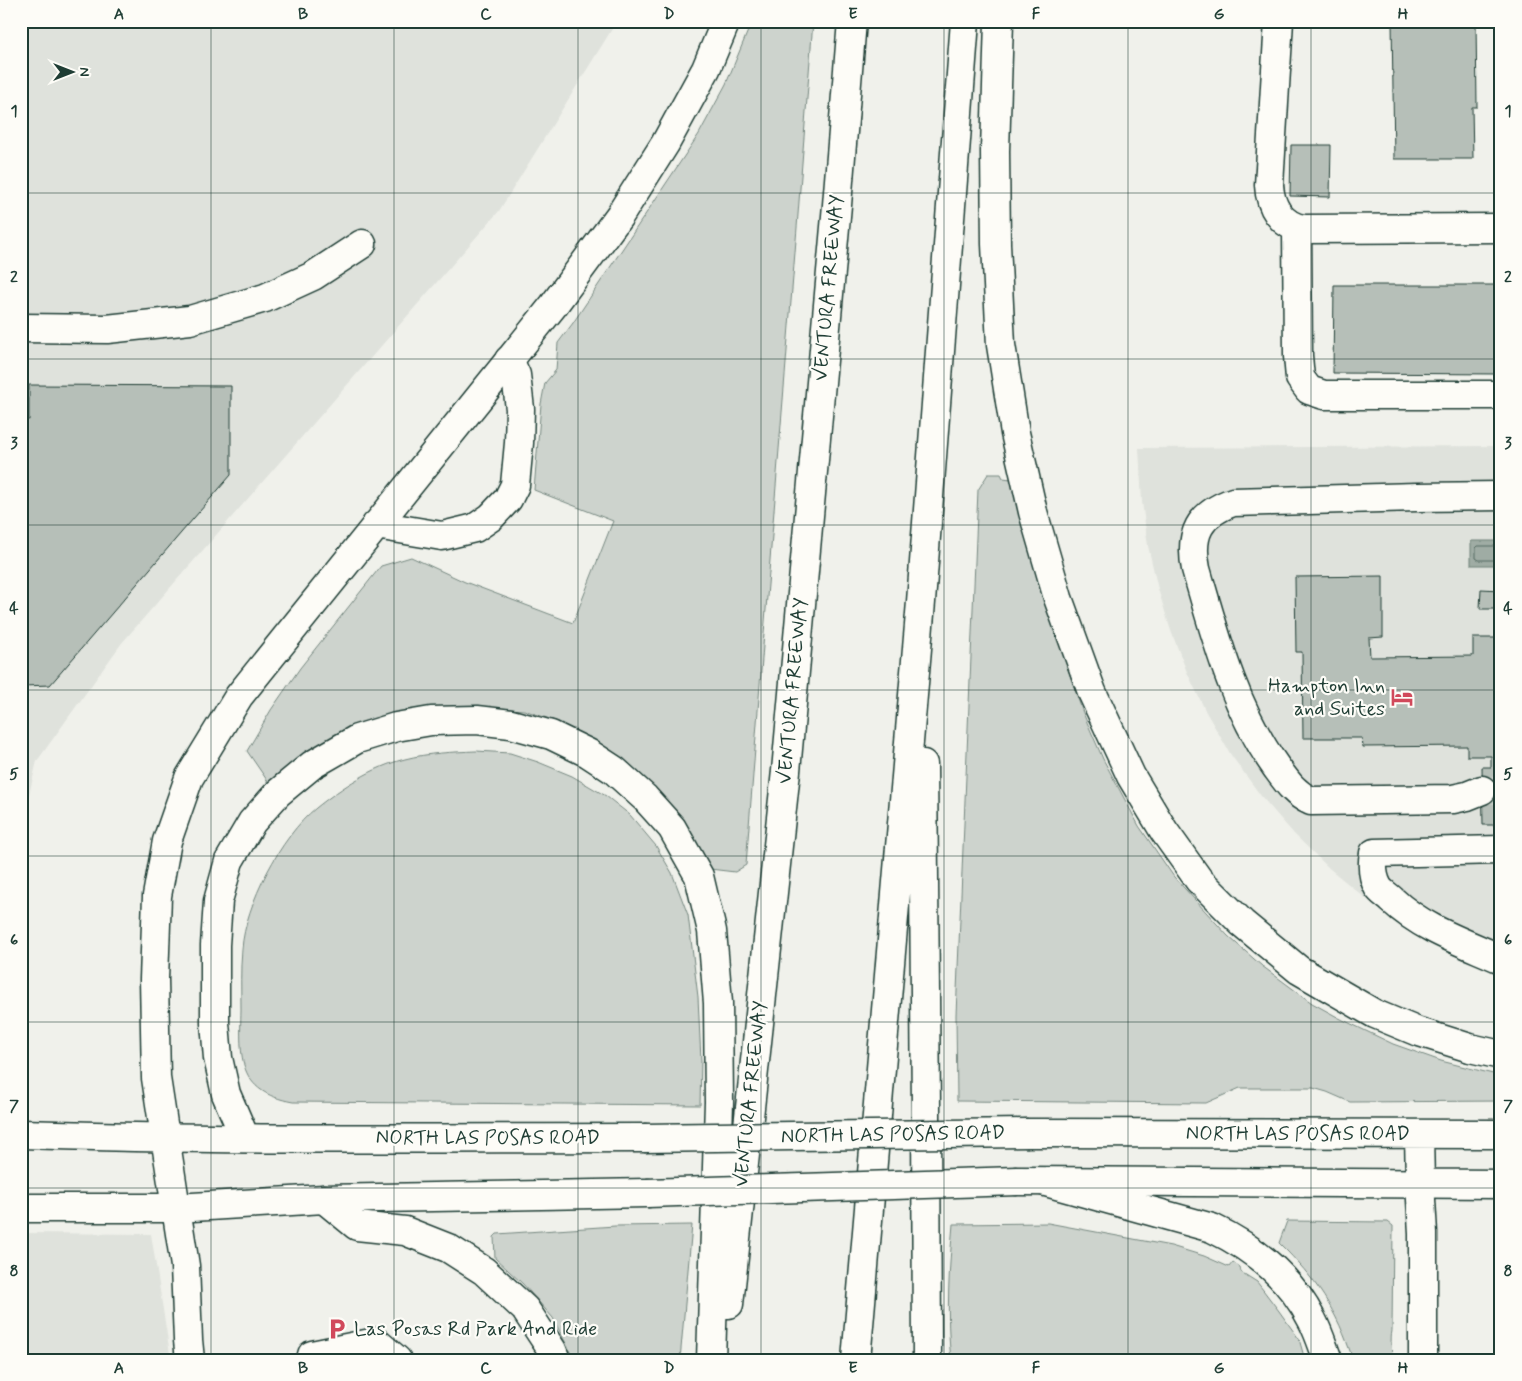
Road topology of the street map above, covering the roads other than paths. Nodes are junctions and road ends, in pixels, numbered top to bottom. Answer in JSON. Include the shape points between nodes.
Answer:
{"nodes":[{"id":1,"x":726,"y":21,"type":"edge"},
{"id":2,"x":852,"y":21,"type":"edge"},
{"id":3,"x":965,"y":21,"type":"edge"},
{"id":4,"x":999,"y":21,"type":"edge"},
{"id":5,"x":1278,"y":21,"type":"edge"},
{"id":6,"x":1297,"y":228,"type":"junction"},
{"id":7,"x":1501,"y":228,"type":"edge"},
{"id":8,"x":362,"y":244,"type":"dead end"},
{"id":9,"x":21,"y":328,"type":"edge"},
{"id":10,"x":510,"y":360,"type":"junction"},
{"id":11,"x":1501,"y":395,"type":"edge"},
{"id":12,"x":1501,"y":496,"type":"edge"},
{"id":13,"x":376,"y":525,"type":"junction"},
{"id":14,"x":921,"y":602,"type":"junction"},
{"id":15,"x":1482,"y":790,"type":"tunnel mouth"},
{"id":16,"x":1501,"y":850,"type":"edge"},
{"id":17,"x":1501,"y":959,"type":"edge"},
{"id":18,"x":1501,"y":1055,"type":"edge"},
{"id":19,"x":21,"y":1134,"type":"edge"},
{"id":20,"x":1419,"y":1134,"type":"junction"},
{"id":21,"x":1501,"y":1134,"type":"edge"},
{"id":22,"x":166,"y":1137,"type":"junction"},
{"id":23,"x":245,"y":1138,"type":"junction"},
{"id":24,"x":1046,"y":1182,"type":"junction"},
{"id":25,"x":1420,"y":1183,"type":"junction"},
{"id":26,"x":1501,"y":1184,"type":"edge"},
{"id":27,"x":324,"y":1199,"type":"junction"},
{"id":28,"x":21,"y":1208,"type":"edge"},
{"id":29,"x":176,"y":1208,"type":"junction"},
{"id":30,"x":190,"y":1360,"type":"edge"},
{"id":31,"x":311,"y":1360,"type":"edge"},
{"id":32,"x":397,"y":1360,"type":"edge"},
{"id":33,"x":556,"y":1360,"type":"edge"},
{"id":34,"x":711,"y":1360,"type":"edge"},
{"id":35,"x":722,"y":1360,"type":"edge"},
{"id":36,"x":856,"y":1360,"type":"edge"},
{"id":37,"x":927,"y":1360,"type":"edge"},
{"id":38,"x":1328,"y":1360,"type":"edge"},
{"id":39,"x":1423,"y":1360,"type":"edge"}],
"edges":[{"from":1,"to":10,"type":"main road","via":[[706,69],[665,144],[620,215]]},
{"from":2,"to":35,"type":"main road","name":"VENTURA FREEWAY","via":[[786,772]]},
{"from":3,"to":14,"type":"main road"},
{"from":4,"to":18,"type":"main road","via":[[996,244],[1001,345],[1015,433],[1033,512],[1058,598],[1092,692],[1131,776],[1199,880],[1242,924],[1299,970],[1375,1014],[1425,1034]]},
{"from":5,"to":6,"type":"main road","via":[[1270,197],[1281,217]]},
{"from":6,"to":7,"type":"main road"},
{"from":6,"to":11,"type":"main road","via":[[1298,356],[1300,378],[1309,390],[1324,395]]},
{"from":8,"to":9,"type":"main road","via":[[314,276],[265,298],[190,320],[107,329]]},
{"from":10,"to":13,"type":"main road"},
{"from":10,"to":13,"type":"main road","via":[[516,376],[520,409],[520,443],[515,485],[508,499],[475,528],[442,536]]},
{"from":12,"to":15,"type":"main road","via":[[1233,502],[1207,516],[1199,527],[1193,555],[1232,686],[1266,754],[1301,797],[1311,802],[1453,799]]},
{"from":13,"to":22,"type":"main road","via":[[239,696],[189,778],[167,841],[157,896],[154,979],[156,1078]]},
{"from":14,"to":36,"type":"main road"},
{"from":14,"to":37,"type":"main road"},
{"from":16,"to":17,"type":"main road","via":[[1374,853],[1373,862],[1379,888],[1401,908],[1449,937]]},
{"from":19,"to":22,"type":"main road","name":"NORTH LAS POSAS ROAD"},
{"from":20,"to":21,"type":"main road","name":"NORTH LAS POSAS ROAD"},
{"from":20,"to":23,"type":"main road","name":"NORTH LAS POSAS ROAD","bridge":true},
{"from":20,"to":25,"type":"main road"},
{"from":22,"to":23,"type":"main road","name":"NORTH LAS POSAS ROAD"},
{"from":22,"to":29,"type":"main road"},
{"from":23,"to":34,"type":"main road","via":[[226,1094],[218,1058],[215,945],[218,901],[229,861],[252,822],[278,793],[312,765],[357,739],[396,727],[431,721],[477,720],[511,724],[558,738],[614,770],[645,798],[672,828],[699,876],[712,930],[718,1003],[719,1102]]},
{"from":24,"to":25,"type":"main road"},
{"from":24,"to":27,"type":"main road","bridge":true},
{"from":24,"to":38,"type":"main road","via":[[1212,1228],[1234,1239],[1259,1256],[1291,1286],[1312,1320]]},
{"from":25,"to":26,"type":"main road"},
{"from":25,"to":39,"type":"main road"},
{"from":27,"to":29,"type":"main road"},
{"from":27,"to":33,"type":"main road","via":[[357,1226],[405,1231],[448,1248],[484,1271],[526,1310]]},
{"from":28,"to":29,"type":"main road"},
{"from":29,"to":30,"type":"main road","via":[[185,1266]]},
{"from":31,"to":32,"type":"main road","via":[[312,1355],[376,1342]]}]}
